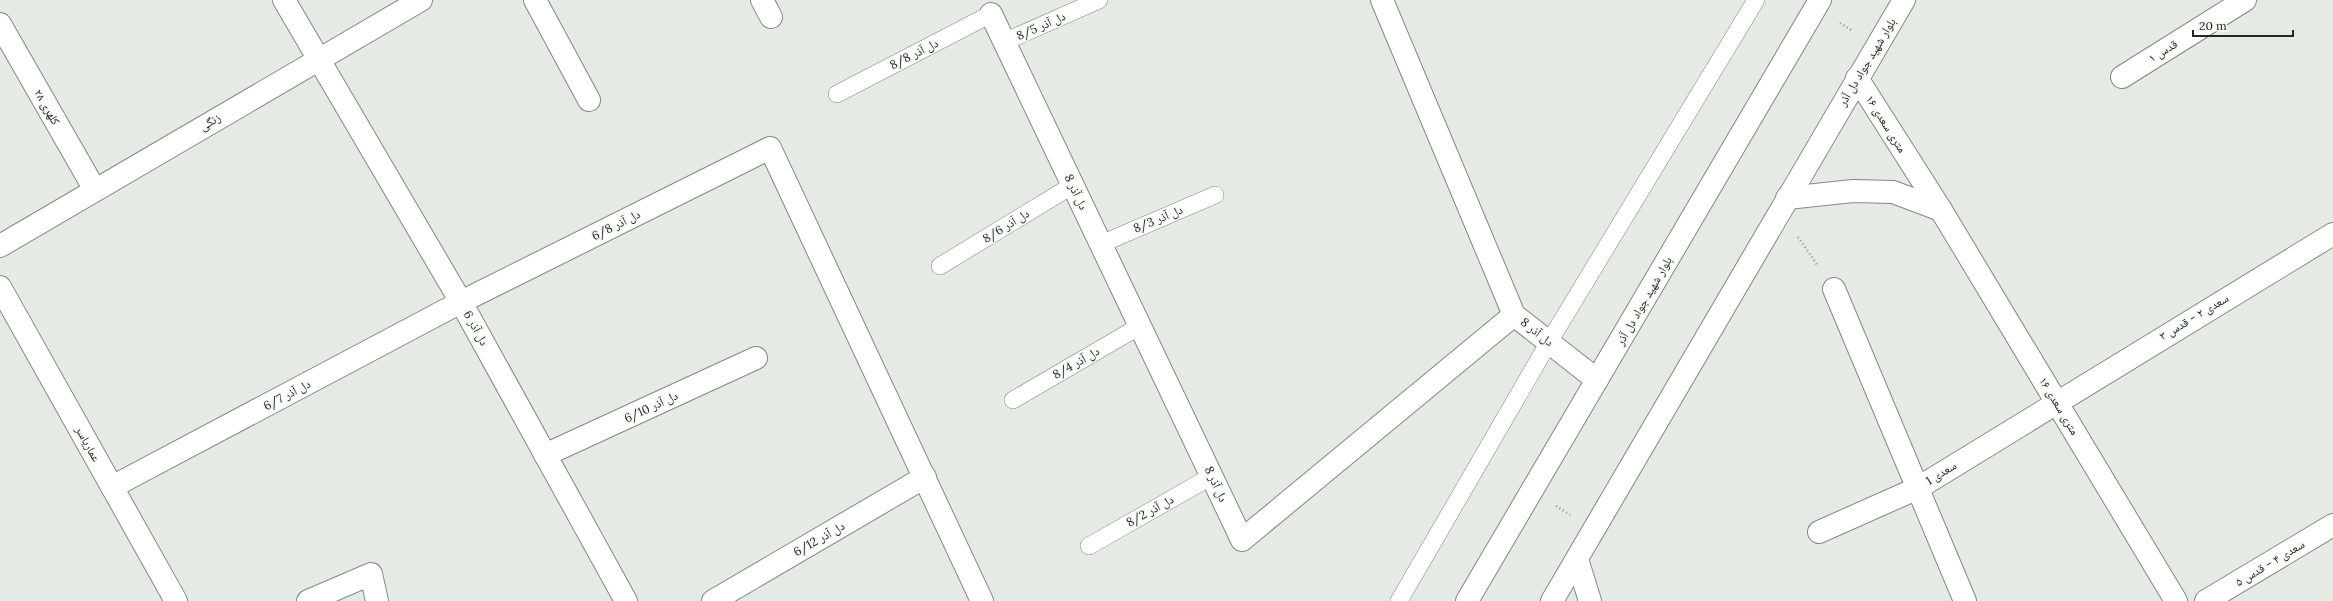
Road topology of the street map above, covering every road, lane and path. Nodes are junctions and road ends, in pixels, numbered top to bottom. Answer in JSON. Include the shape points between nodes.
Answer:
{"nodes":[{"id":1,"x":284,"y":0,"type":"edge"},
{"id":2,"x":421,"y":0,"type":"edge"},
{"id":3,"x":535,"y":0,"type":"edge"},
{"id":4,"x":1099,"y":0,"type":"edge"},
{"id":5,"x":1382,"y":0,"type":"edge"},
{"id":6,"x":1756,"y":0,"type":"edge"},
{"id":7,"x":1904,"y":0,"type":"edge"},
{"id":8,"x":2245,"y":0,"type":"edge"},
{"id":9,"x":1817,"y":3,"type":"edge"},
{"id":10,"x":991,"y":14,"type":"joint"},
{"id":11,"x":0,"y":24,"type":"edge"},
{"id":12,"x":1004,"y":42,"type":"junction"},
{"id":13,"x":1877,"y":45,"type":"junction"},
{"id":14,"x":318,"y":59,"type":"junction"},
{"id":15,"x":2122,"y":77,"type":"dead end"},
{"id":16,"x":1857,"y":78,"type":"junction"},
{"id":17,"x":837,"y":94,"type":"dead end"},
{"id":18,"x":589,"y":100,"type":"dead end"},
{"id":19,"x":1073,"y":185,"type":"junction"},
{"id":20,"x":95,"y":190,"type":"junction"},
{"id":21,"x":1215,"y":195,"type":"dead end"},
{"id":22,"x":1784,"y":204,"type":"junction"},
{"id":23,"x":1941,"y":210,"type":"junction"},
{"id":24,"x":2333,"y":234,"type":"edge"},
{"id":25,"x":1101,"y":244,"type":"junction"},
{"id":26,"x":0,"y":246,"type":"edge"},
{"id":27,"x":940,"y":266,"type":"dead end"},
{"id":28,"x":0,"y":287,"type":"edge"},
{"id":29,"x":1834,"y":289,"type":"joint"},
{"id":30,"x":462,"y":302,"type":"junction"},
{"id":31,"x":1514,"y":315,"type":"junction"},
{"id":32,"x":1140,"y":326,"type":"junction"},
{"id":33,"x":1549,"y":342,"type":"junction"},
{"id":34,"x":756,"y":358,"type":"dead end"},
{"id":35,"x":1597,"y":380,"type":"junction"},
{"id":36,"x":1013,"y":400,"type":"dead end"},
{"id":37,"x":2056,"y":401,"type":"junction"},
{"id":38,"x":545,"y":455,"type":"junction"},
{"id":39,"x":1212,"y":476,"type":"junction"},
{"id":40,"x":924,"y":477,"type":"junction"},
{"id":41,"x":112,"y":487,"type":"junction"},
{"id":42,"x":1918,"y":488,"type":"junction"},
{"id":43,"x":1532,"y":491,"type":"junction"},
{"id":44,"x":2333,"y":525,"type":"edge"},
{"id":45,"x":1594,"y":530,"type":"junction"},
{"id":46,"x":1819,"y":532,"type":"dead end"},
{"id":47,"x":1089,"y":546,"type":"dead end"},
{"id":48,"x":1577,"y":559,"type":"junction"},
{"id":49,"x":176,"y":601,"type":"edge"},
{"id":50,"x":308,"y":601,"type":"edge"},
{"id":51,"x":377,"y":601,"type":"edge"},
{"id":52,"x":626,"y":601,"type":"edge"},
{"id":53,"x":713,"y":601,"type":"edge"},
{"id":54,"x":982,"y":601,"type":"edge"},
{"id":55,"x":1399,"y":601,"type":"edge"},
{"id":56,"x":1467,"y":601,"type":"edge"},
{"id":57,"x":1552,"y":601,"type":"edge"},
{"id":58,"x":1590,"y":601,"type":"edge"},
{"id":59,"x":1965,"y":601,"type":"edge"},
{"id":60,"x":2176,"y":601,"type":"edge"},
{"id":61,"x":2206,"y":601,"type":"edge"}],
"edges":[{"from":1,"to":14,"type":"street","name":"دل آذر 6"},
{"from":2,"to":14,"type":"street","name":"زنگی"},
{"from":3,"to":18,"type":"street"},
{"from":4,"to":12,"type":"lane","name":"دل آذر 8/5"},
{"from":5,"to":31,"type":"street"},
{"from":6,"to":33,"type":"lane"},
{"from":7,"to":13,"type":"street","name":"بلوار شهید جواد دل آذر"},
{"from":8,"to":15,"type":"street","name":"قدس ۱"},
{"from":9,"to":13,"type":"path"},
{"from":9,"to":35,"type":"street","name":"بلوار شهید جواد دل آذر"},
{"from":10,"to":12,"type":"street","name":"دل آذر 8"},
{"from":10,"to":17,"type":"lane","name":"دل آذر 8/8"},
{"from":11,"to":20,"type":"street","name":"کلهری ۲۸"},
{"from":12,"to":19,"type":"street","name":"دل آذر 8"},
{"from":13,"to":16,"type":"street","name":"بلوار شهید جواد دل آذر"},
{"from":14,"to":20,"type":"street","name":"زنگی"},
{"from":14,"to":30,"type":"street","name":"دل آذر 6"},
{"from":16,"to":22,"type":"street","name":"بلوار شهید جواد دل آذر"},
{"from":16,"to":23,"type":"street","name":"۱۶ متری سعدی"},
{"from":19,"to":25,"type":"street","name":"دل آذر 8"},
{"from":19,"to":27,"type":"lane","name":"دل آذر 8/6"},
{"from":20,"to":26,"type":"street","name":"زنگی"},
{"from":21,"to":25,"type":"lane","name":"دل آذر 8/3"},
{"from":22,"to":23,"type":"street","via":[[1853,191],[1893,192]]},
{"from":22,"to":29,"type":"path"},
{"from":22,"to":45,"type":"street","name":"بلوار شهید جواد دل آذر"},
{"from":23,"to":37,"type":"street","name":"۱۶ متری سعدی"},
{"from":24,"to":37,"type":"street","name":"سعدی ۲ - قدس ۳"},
{"from":25,"to":32,"type":"street","name":"دل آذر 8"},
{"from":28,"to":41,"type":"street","name":"عماریاسر"},
{"from":29,"to":42,"type":"street"},
{"from":30,"to":38,"type":"street","name":"دل آذر 6"},
{"from":30,"to":40,"type":"street","name":"دل آذر 6/8","via":[[770,148]]},
{"from":30,"to":41,"type":"street","name":"دل آذر 6/7"},
{"from":31,"to":33,"type":"street","name":"دل آذر 8"},
{"from":31,"to":39,"type":"street","name":"دل آذر 8","via":[[1242,540]]},
{"from":32,"to":36,"type":"lane","name":"دل آذر 8/4"},
{"from":32,"to":39,"type":"street","name":"دل آذر 8"},
{"from":33,"to":35,"type":"street","name":"دل آذر 8"},
{"from":33,"to":55,"type":"lane"},
{"from":34,"to":38,"type":"street","name":"دل آذر 6/10"},
{"from":35,"to":43,"type":"street","name":"بلوار شهید جواد دل آذر"},
{"from":37,"to":42,"type":"street","name":"سعدی 1"},
{"from":37,"to":60,"type":"street","name":"۱۶ متری سعدی"},
{"from":38,"to":52,"type":"street","name":"دل آذر 6"},
{"from":39,"to":47,"type":"lane","name":"دل آذر 8/2"},
{"from":40,"to":53,"type":"street","name":"دل آذر 6/12"},
{"from":40,"to":54,"type":"street"},
{"from":41,"to":49,"type":"street","name":"عماریاسر"},
{"from":42,"to":46,"type":"street","name":"سعدی 1"},
{"from":42,"to":59,"type":"street"},
{"from":43,"to":45,"type":"path"},
{"from":43,"to":56,"type":"street","name":"بلوار شهید جواد دل آذر"},
{"from":44,"to":61,"type":"street","name":"سعدی ۴ - قدس ۵"},
{"from":45,"to":48,"type":"street","name":"بلوار شهید جواد دل آذر"},
{"from":48,"to":57,"type":"street","name":"بلوار شهید جواد دل آذر"},
{"from":48,"to":58,"type":"street"},
{"from":50,"to":51,"type":"street","via":[[371,574]]}]}
